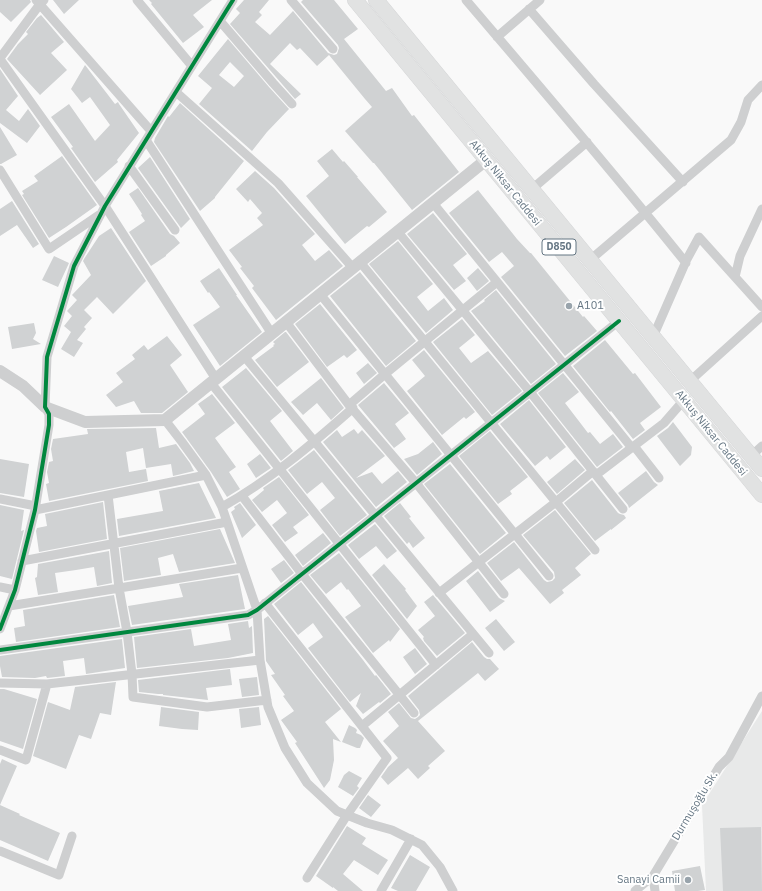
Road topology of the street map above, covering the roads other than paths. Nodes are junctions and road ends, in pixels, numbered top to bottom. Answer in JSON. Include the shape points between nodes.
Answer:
{"nodes":[{"id":1,"x":137,"y":0,"type":"edge"},
{"id":2,"x":233,"y":0,"type":"edge"},
{"id":3,"x":291,"y":0,"type":"edge"},
{"id":4,"x":355,"y":0,"type":"edge"},
{"id":5,"x":376,"y":0,"type":"edge"},
{"id":6,"x":466,"y":0,"type":"edge"},
{"id":7,"x":40,"y":1,"type":"edge"},
{"id":8,"x":535,"y":3,"type":"edge"},
{"id":9,"x":220,"y":21,"type":"junction"},
{"id":10,"x":497,"y":37,"type":"junction"},
{"id":11,"x":333,"y":49,"type":"dead end"},
{"id":12,"x":0,"y":58,"type":"edge"},
{"id":13,"x":192,"y":66,"type":"junction"},
{"id":14,"x":762,"y":85,"type":"edge"},
{"id":15,"x":176,"y":92,"type":"junction"},
{"id":16,"x":292,"y":104,"type":"dead end"},
{"id":17,"x":151,"y":131,"type":"junction"},
{"id":18,"x":146,"y":140,"type":"junction"},
{"id":19,"x":587,"y":142,"type":"junction"},
{"id":20,"x":486,"y":160,"type":"junction"},
{"id":21,"x":130,"y":166,"type":"junction"},
{"id":22,"x":0,"y":170,"type":"edge"},
{"id":23,"x":683,"y":182,"type":"junction"},
{"id":24,"x":532,"y":189,"type":"junction"},
{"id":25,"x":433,"y":203,"type":"junction"},
{"id":26,"x":762,"y":209,"type":"edge"},
{"id":27,"x":103,"y":210,"type":"junction"},
{"id":28,"x":646,"y":213,"type":"junction"},
{"id":29,"x":175,"y":230,"type":"dead end"},
{"id":30,"x":398,"y":232,"type":"junction"},
{"id":31,"x":590,"y":260,"type":"junction"},
{"id":32,"x":686,"y":263,"type":"junction"},
{"id":33,"x":356,"y":265,"type":"junction"},
{"id":34,"x":735,"y":277,"type":"junction"},
{"id":35,"x":497,"y":282,"type":"junction"},
{"id":36,"x":320,"y":294,"type":"junction"},
{"id":37,"x":762,"y":307,"type":"edge"},
{"id":38,"x":462,"y":310,"type":"junction"},
{"id":39,"x":762,"y":316,"type":"edge"},
{"id":40,"x":619,"y":321,"type":"junction"},
{"id":41,"x":286,"y":322,"type":"junction"},
{"id":42,"x":272,"y":334,"type":"junction"},
{"id":43,"x":653,"y":337,"type":"junction"},
{"id":44,"x":425,"y":341,"type":"junction"},
{"id":45,"x":244,"y":356,"type":"junction"},
{"id":46,"x":565,"y":365,"type":"junction"},
{"id":47,"x":0,"y":371,"type":"edge"},
{"id":48,"x":385,"y":374,"type":"junction"},
{"id":49,"x":213,"y":381,"type":"junction"},
{"id":50,"x":690,"y":381,"type":"junction"},
{"id":51,"x":530,"y":392,"type":"junction"},
{"id":52,"x":684,"y":400,"type":"junction"},
{"id":53,"x":351,"y":406,"type":"junction"},
{"id":54,"x":45,"y":407,"type":"junction"},
{"id":55,"x":165,"y":420,"type":"junction"},
{"id":56,"x":491,"y":423,"type":"junction"},
{"id":57,"x":315,"y":442,"type":"junction"},
{"id":58,"x":633,"y":447,"type":"junction"},
{"id":59,"x":757,"y":451,"type":"edge"},
{"id":60,"x":451,"y":455,"type":"junction"},
{"id":61,"x":762,"y":469,"type":"edge"},
{"id":62,"x":280,"y":470,"type":"junction"},
{"id":63,"x":594,"y":473,"type":"junction"},
{"id":64,"x":206,"y":475,"type":"junction"},
{"id":65,"x":659,"y":478,"type":"dead end"},
{"id":66,"x":416,"y":483,"type":"junction"},
{"id":67,"x":108,"y":495,"type":"junction"},
{"id":68,"x":762,"y":495,"type":"edge"},
{"id":69,"x":242,"y":496,"type":"junction"},
{"id":70,"x":0,"y":498,"type":"edge"},
{"id":71,"x":556,"y":502,"type":"junction"},
{"id":72,"x":222,"y":507,"type":"junction"},
{"id":73,"x":35,"y":508,"type":"junction"},
{"id":74,"x":623,"y":510,"type":"dead end"},
{"id":75,"x":375,"y":515,"type":"junction"},
{"id":76,"x":227,"y":522,"type":"junction"},
{"id":77,"x":515,"y":534,"type":"junction"},
{"id":78,"x":114,"y":544,"type":"junction"},
{"id":79,"x":339,"y":544,"type":"junction"},
{"id":80,"x":595,"y":550,"type":"dead end"},
{"id":81,"x":22,"y":561,"type":"junction"},
{"id":82,"x":479,"y":562,"type":"junction"},
{"id":83,"x":242,"y":568,"type":"junction"},
{"id":84,"x":302,"y":574,"type":"junction"},
{"id":85,"x":549,"y":576,"type":"dead end"},
{"id":86,"x":0,"y":586,"type":"edge"},
{"id":87,"x":120,"y":588,"type":"junction"},
{"id":88,"x":15,"y":590,"type":"junction"},
{"id":89,"x":440,"y":593,"type":"junction"},
{"id":90,"x":504,"y":594,"type":"dead end"},
{"id":91,"x":265,"y":603,"type":"junction"},
{"id":92,"x":9,"y":606,"type":"junction"},
{"id":93,"x":257,"y":610,"type":"junction"},
{"id":94,"x":0,"y":629,"type":"edge"},
{"id":95,"x":127,"y":632,"type":"junction"},
{"id":96,"x":473,"y":634,"type":"junction"},
{"id":97,"x":0,"y":650,"type":"edge"},
{"id":98,"x":489,"y":653,"type":"dead end"},
{"id":99,"x":260,"y":660,"type":"junction"},
{"id":100,"x":436,"y":665,"type":"junction"},
{"id":101,"x":132,"y":674,"type":"junction"},
{"id":102,"x":0,"y":683,"type":"edge"},
{"id":103,"x":47,"y":684,"type":"junction"},
{"id":104,"x":399,"y":695,"type":"junction"},
{"id":105,"x":762,"y":696,"type":"edge"},
{"id":106,"x":267,"y":700,"type":"junction"},
{"id":107,"x":414,"y":713,"type":"dead end"},
{"id":108,"x":362,"y":726,"type":"junction"},
{"id":109,"x":0,"y":750,"type":"edge"},
{"id":110,"x":347,"y":815,"type":"junction"},
{"id":111,"x":72,"y":836,"type":"dead end"},
{"id":112,"x":411,"y":839,"type":"junction"},
{"id":113,"x":0,"y":851,"type":"edge"},
{"id":114,"x":653,"y":876,"type":"junction"},
{"id":115,"x":307,"y":878,"type":"dead end"},
{"id":116,"x":381,"y":891,"type":"edge"},
{"id":117,"x":453,"y":891,"type":"edge"},
{"id":118,"x":635,"y":891,"type":"edge"},
{"id":119,"x":655,"y":891,"type":"edge"}],
"edges":[{"from":1,"to":13,"type":"street"},
{"from":2,"to":9,"type":"street"},
{"from":3,"to":11,"type":"street"},
{"from":4,"to":20,"type":"main road","name":"Akkuş Niksar Caddesi","number":"D850"},
{"from":5,"to":24,"type":"main road","name":"Akkuş Niksar Caddesi","number":"D850"},
{"from":6,"to":10,"type":"street"},
{"from":7,"to":12,"type":"street"},
{"from":7,"to":17,"type":"street"},
{"from":8,"to":10,"type":"street"},
{"from":8,"to":23,"type":"street","via":[[594,84]]},
{"from":9,"to":13,"type":"street"},
{"from":9,"to":16,"type":"street"},
{"from":10,"to":19,"type":"street"},
{"from":12,"to":27,"type":"street"},
{"from":13,"to":15,"type":"street"},
{"from":14,"to":23,"type":"street","via":[[748,100],[732,140]]},
{"from":15,"to":17,"type":"street"},
{"from":15,"to":33,"type":"street","via":[[278,183]]},
{"from":17,"to":18,"type":"street"},
{"from":18,"to":21,"type":"street"},
{"from":18,"to":42,"type":"street"},
{"from":19,"to":24,"type":"street"},
{"from":19,"to":28,"type":"street"},
{"from":20,"to":25,"type":"street"},
{"from":20,"to":40,"type":"main road","name":"Akkuş Niksar Caddesi","number":"D850"},
{"from":21,"to":27,"type":"street"},
{"from":21,"to":29,"type":"street"},
{"from":22,"to":27,"type":"street","via":[[49,249]]},
{"from":23,"to":28,"type":"street"},
{"from":24,"to":31,"type":"main road","name":"Akkuş Niksar Caddesi","number":"D850"},
{"from":25,"to":30,"type":"street"},
{"from":25,"to":35,"type":"street"},
{"from":26,"to":34,"type":"street","via":[[740,256]]},
{"from":27,"to":49,"type":"street"},
{"from":27,"to":54,"type":"street","via":[[74,266],[47,357]]},
{"from":28,"to":31,"type":"street"},
{"from":28,"to":32,"type":"street"},
{"from":30,"to":33,"type":"street"},
{"from":30,"to":38,"type":"street"},
{"from":31,"to":43,"type":"main road","name":"Akkuş Niksar Caddesi","number":"D850"},
{"from":32,"to":34,"type":"street","via":[[699,237]]},
{"from":32,"to":43,"type":"street"},
{"from":33,"to":36,"type":"street"},
{"from":33,"to":44,"type":"street"},
{"from":34,"to":37,"type":"street"},
{"from":35,"to":38,"type":"street"},
{"from":35,"to":46,"type":"street"},
{"from":36,"to":41,"type":"street"},
{"from":36,"to":48,"type":"street"},
{"from":38,"to":44,"type":"street"},
{"from":38,"to":51,"type":"street"},
{"from":39,"to":50,"type":"street"},
{"from":40,"to":46,"type":"street"},
{"from":40,"to":52,"type":"main road","name":"Akkuş Niksar Caddesi","number":"D850"},
{"from":41,"to":42,"type":"street"},
{"from":41,"to":53,"type":"street"},
{"from":42,"to":45,"type":"street"},
{"from":43,"to":50,"type":"main road","name":"Akkuş Niksar Caddesi","number":"D850"},
{"from":44,"to":48,"type":"street"},
{"from":44,"to":56,"type":"street"},
{"from":45,"to":49,"type":"street"},
{"from":45,"to":57,"type":"street"},
{"from":46,"to":51,"type":"street"},
{"from":46,"to":58,"type":"street"},
{"from":47,"to":54,"type":"street","via":[[23,386]]},
{"from":48,"to":53,"type":"street"},
{"from":48,"to":60,"type":"street"},
{"from":49,"to":55,"type":"street"},
{"from":49,"to":62,"type":"street"},
{"from":50,"to":59,"type":"main road","name":"Akkuş Niksar Caddesi","number":"D850"},
{"from":51,"to":56,"type":"street"},
{"from":51,"to":63,"type":"street"},
{"from":52,"to":58,"type":"street","via":[[664,423]]},
{"from":52,"to":68,"type":"main road","name":"Akkuş Niksar Caddesi","number":"D850"},
{"from":53,"to":57,"type":"street"},
{"from":53,"to":66,"type":"street"},
{"from":54,"to":55,"type":"street","via":[[86,422]]},
{"from":54,"to":73,"type":"street","via":[[50,414],[49,425]]},
{"from":55,"to":64,"type":"street"},
{"from":56,"to":60,"type":"street"},
{"from":56,"to":71,"type":"street"},
{"from":57,"to":62,"type":"street"},
{"from":57,"to":75,"type":"street"},
{"from":58,"to":63,"type":"street"},
{"from":58,"to":65,"type":"street"},
{"from":59,"to":61,"type":"main road","name":"Akkuş Niksar Caddesi","number":"D850"},
{"from":60,"to":66,"type":"street"},
{"from":60,"to":77,"type":"street"},
{"from":62,"to":69,"type":"street"},
{"from":62,"to":79,"type":"street"},
{"from":63,"to":71,"type":"street"},
{"from":63,"to":74,"type":"street"},
{"from":64,"to":67,"type":"street"},
{"from":64,"to":72,"type":"street"},
{"from":66,"to":75,"type":"street"},
{"from":66,"to":82,"type":"street"},
{"from":67,"to":73,"type":"street"},
{"from":67,"to":78,"type":"street"},
{"from":69,"to":72,"type":"street"},
{"from":69,"to":84,"type":"street"},
{"from":70,"to":73,"type":"street"},
{"from":71,"to":77,"type":"street"},
{"from":71,"to":80,"type":"street"},
{"from":72,"to":76,"type":"street"},
{"from":73,"to":81,"type":"street"},
{"from":75,"to":79,"type":"street"},
{"from":75,"to":89,"type":"street"},
{"from":76,"to":78,"type":"street"},
{"from":76,"to":83,"type":"street"},
{"from":77,"to":82,"type":"street"},
{"from":77,"to":85,"type":"street"},
{"from":78,"to":81,"type":"street"},
{"from":78,"to":87,"type":"street"},
{"from":79,"to":84,"type":"street"},
{"from":79,"to":100,"type":"street"},
{"from":81,"to":88,"type":"street"},
{"from":82,"to":89,"type":"street"},
{"from":82,"to":90,"type":"street"},
{"from":83,"to":87,"type":"street"},
{"from":83,"to":93,"type":"street"},
{"from":84,"to":91,"type":"street"},
{"from":84,"to":104,"type":"street"},
{"from":86,"to":88,"type":"street"},
{"from":87,"to":92,"type":"street"},
{"from":87,"to":95,"type":"street"},
{"from":88,"to":92,"type":"street"},
{"from":89,"to":96,"type":"street"},
{"from":91,"to":93,"type":"street"},
{"from":91,"to":108,"type":"street"},
{"from":92,"to":94,"type":"street"},
{"from":93,"to":95,"type":"street","via":[[248,615]]},
{"from":93,"to":99,"type":"street"},
{"from":95,"to":97,"type":"street"},
{"from":95,"to":101,"type":"street"},
{"from":96,"to":98,"type":"street"},
{"from":96,"to":100,"type":"street"},
{"from":99,"to":101,"type":"street"},
{"from":99,"to":106,"type":"street"},
{"from":100,"to":104,"type":"street"},
{"from":101,"to":103,"type":"street"},
{"from":101,"to":106,"type":"street","via":[[132,697],[207,707]]},
{"from":102,"to":103,"type":"street"},
{"from":103,"to":109,"type":"street","via":[[26,760]]},
{"from":104,"to":107,"type":"street"},
{"from":104,"to":108,"type":"street"},
{"from":105,"to":114,"type":"street","name":"Durmuşoğlu Sk.","via":[[729,757],[719,767]]},
{"from":106,"to":110,"type":"street","via":[[285,748],[307,783],[337,811]]},
{"from":108,"to":110,"type":"street","via":[[387,758]]},
{"from":110,"to":112,"type":"street"},
{"from":110,"to":115,"type":"street"},
{"from":111,"to":113,"type":"street","via":[[59,875]]},
{"from":112,"to":116,"type":"street"},
{"from":112,"to":117,"type":"street","via":[[422,845],[440,867]]},
{"from":114,"to":118,"type":"street","name":"Durmuşoğlu Sk."},
{"from":114,"to":119,"type":"street"}]}
